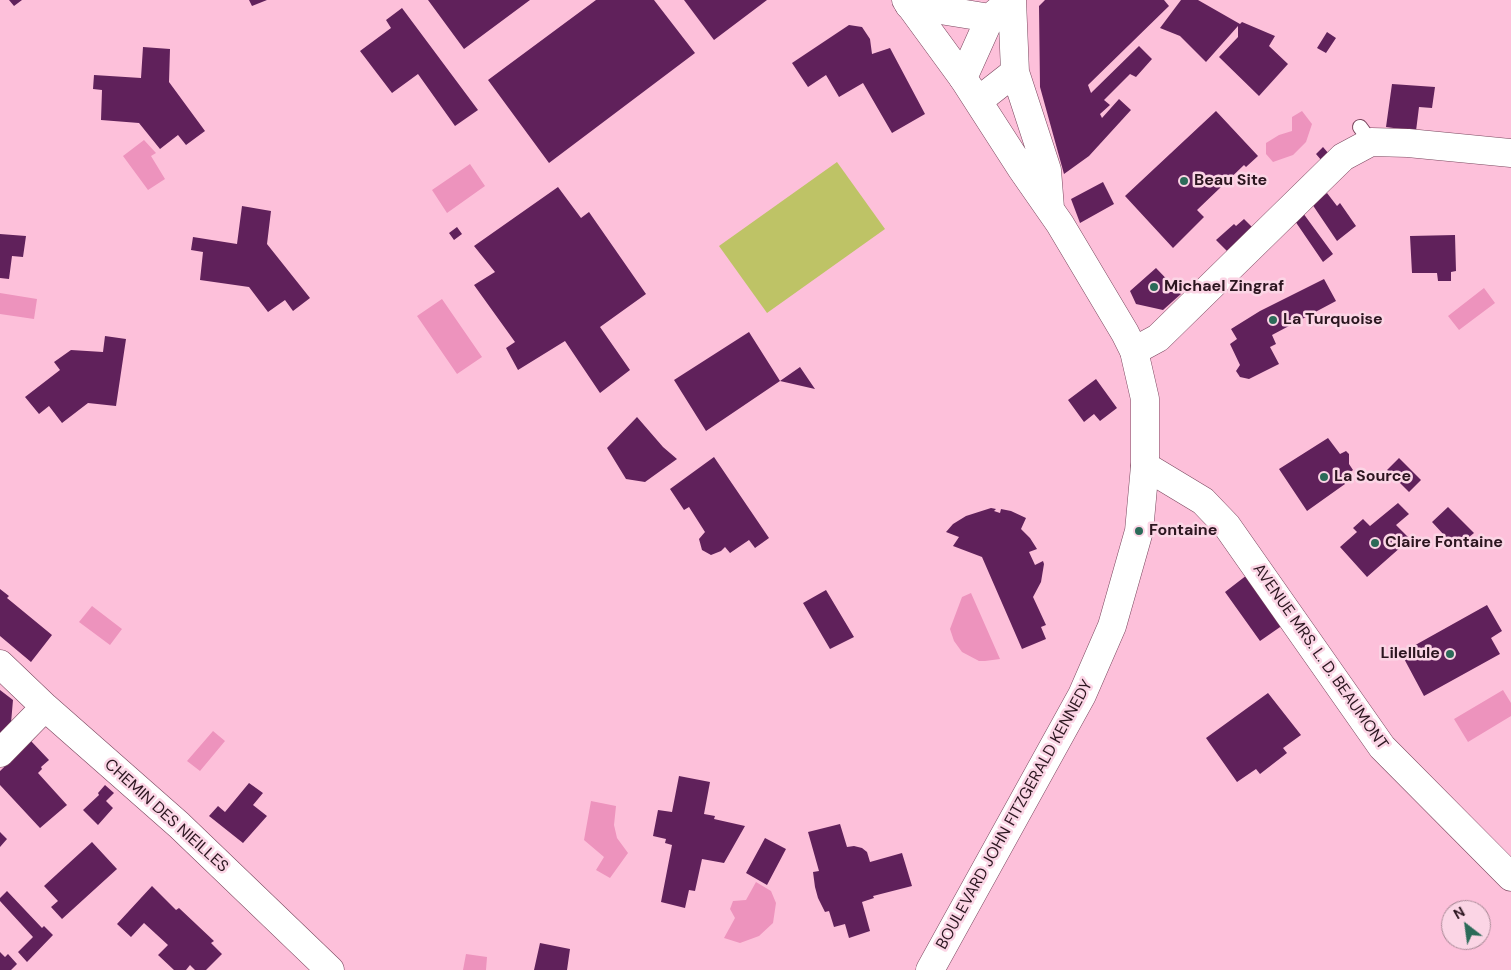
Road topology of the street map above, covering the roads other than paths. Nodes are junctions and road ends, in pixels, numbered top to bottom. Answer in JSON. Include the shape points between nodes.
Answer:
{"nodes":[{"id":1,"x":1011,"y":0,"type":"edge"},
{"id":2,"x":907,"y":2,"type":"edge"},
{"id":3,"x":990,"y":18,"type":"junction"},
{"id":4,"x":1015,"y":72,"type":"junction"},
{"id":5,"x":963,"y":78,"type":"junction"},
{"id":6,"x":978,"y":101,"type":"junction"},
{"id":7,"x":1511,"y":153,"type":"edge"},
{"id":8,"x":1050,"y":210,"type":"junction"},
{"id":9,"x":1134,"y":351,"type":"junction"},
{"id":10,"x":1145,"y":466,"type":"junction"},
{"id":11,"x":0,"y":664,"type":"edge"},
{"id":12,"x":45,"y":707,"type":"junction"},
{"id":13,"x":0,"y":753,"type":"edge"},
{"id":14,"x":1511,"y":877,"type":"edge"},
{"id":15,"x":330,"y":970,"type":"edge"},
{"id":16,"x":930,"y":970,"type":"edge"}],
"edges":[{"from":1,"to":3,"type":"street"},
{"from":1,"to":4,"type":"street"},
{"from":2,"to":3,"type":"street"},
{"from":2,"to":5,"type":"street","name":"BOULEVARD JOHN FITZGERALD KENNEDY"},
{"from":3,"to":5,"type":"street"},
{"from":4,"to":6,"type":"street"},
{"from":4,"to":8,"type":"street","via":[[1047,170]]},
{"from":5,"to":6,"type":"street","name":"BOULEVARD JOHN FITZGERALD KENNEDY"},
{"from":6,"to":8,"type":"street","name":"BOULEVARD JOHN FITZGERALD KENNEDY"},
{"from":7,"to":9,"type":"street","via":[[1408,144],[1365,134],[1158,338]]},
{"from":8,"to":9,"type":"street","name":"BOULEVARD JOHN FITZGERALD KENNEDY"},
{"from":9,"to":10,"type":"street","name":"BOULEVARD JOHN FITZGERALD KENNEDY","via":[[1145,399]]},
{"from":10,"to":14,"type":"street","name":"AVENUE MRS. L. D. BEAUMONT","via":[[1203,501],[1227,526],[1382,747]]},
{"from":10,"to":16,"type":"street","name":"BOULEVARD JOHN FITZGERALD KENNEDY","via":[[1139,531],[1112,626],[1082,695]]},
{"from":11,"to":12,"type":"street","name":"CHEMIN DES NIEILLES"},
{"from":12,"to":13,"type":"street"},
{"from":12,"to":15,"type":"street","name":"CHEMIN DES NIEILLES","via":[[179,825]]}]}
